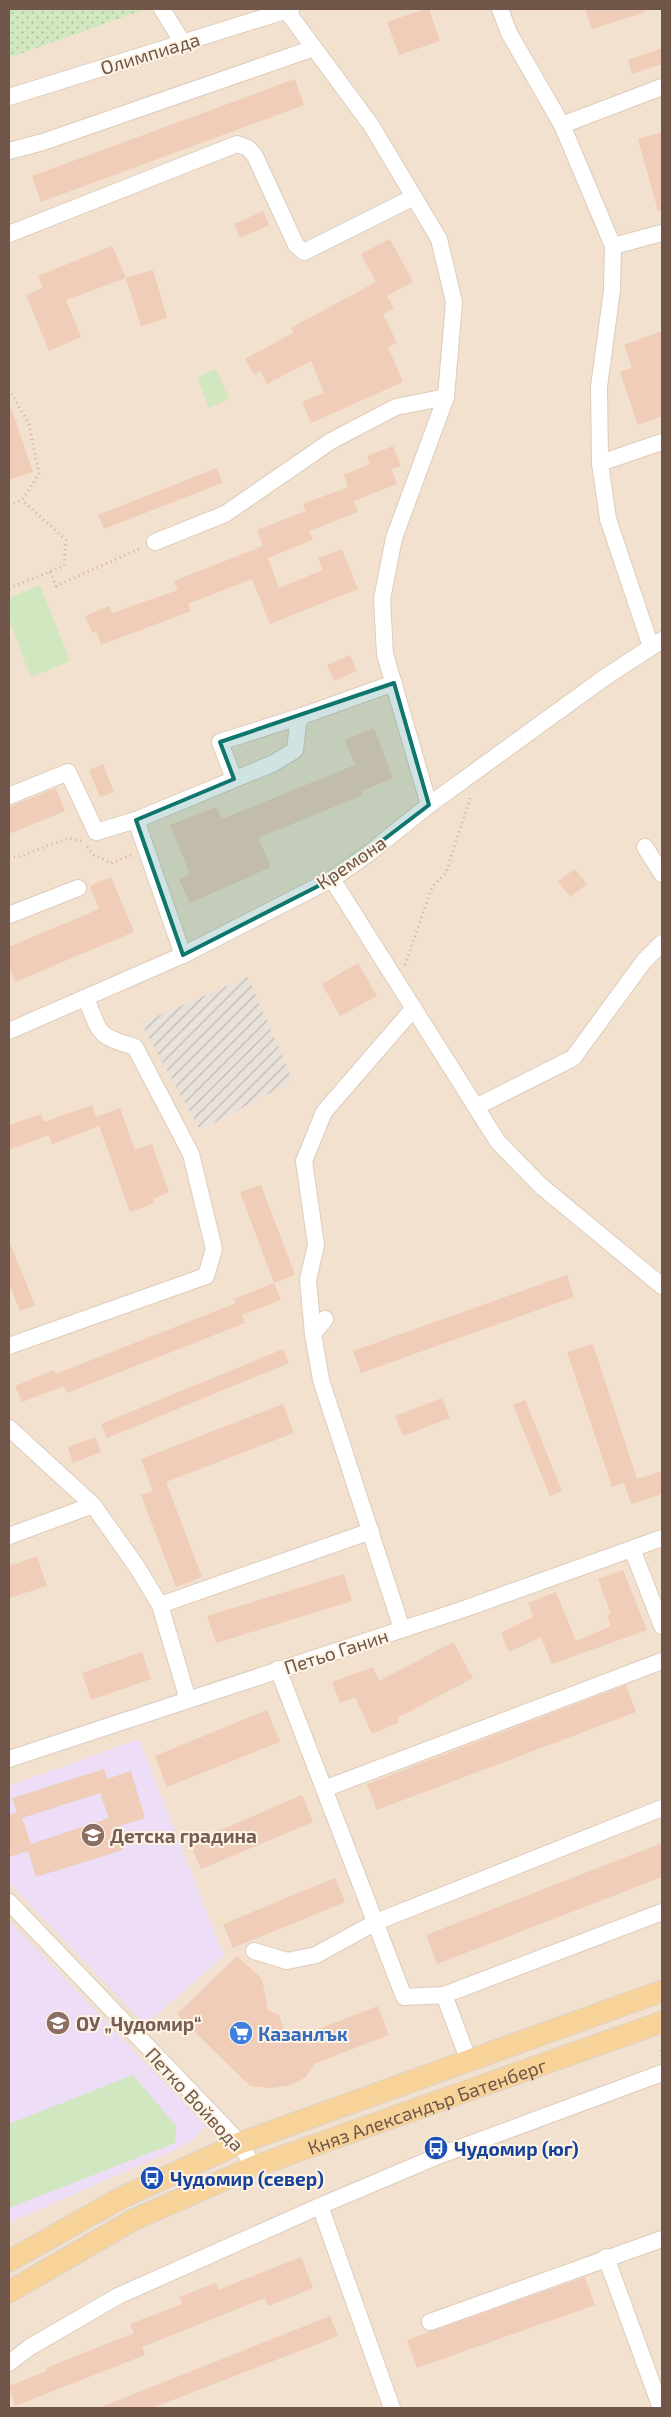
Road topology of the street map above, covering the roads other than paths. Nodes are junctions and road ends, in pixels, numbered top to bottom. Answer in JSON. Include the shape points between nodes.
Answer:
{"nodes":[{"id":1,"x":162,"y":9,"type":"edge"},
{"id":2,"x":288,"y":9,"type":"edge"},
{"id":3,"x":500,"y":9,"type":"edge"},
{"id":4,"x":183,"y":43,"type":"junction"},
{"id":5,"x":314,"y":48,"type":"junction"},
{"id":6,"x":662,"y":87,"type":"edge"},
{"id":7,"x":9,"y":97,"type":"edge"},
{"id":8,"x":562,"y":125,"type":"junction"},
{"id":9,"x":9,"y":151,"type":"edge"},
{"id":10,"x":414,"y":197,"type":"junction"},
{"id":11,"x":662,"y":233,"type":"edge"},
{"id":12,"x":9,"y":234,"type":"edge"},
{"id":13,"x":613,"y":246,"type":"junction"},
{"id":14,"x":446,"y":397,"type":"junction"},
{"id":15,"x":662,"y":442,"type":"edge"},
{"id":16,"x":600,"y":463,"type":"junction"},
{"id":17,"x":156,"y":542,"type":"road end"},
{"id":18,"x":656,"y":644,"type":"edge"},
{"id":19,"x":394,"y":683,"type":"junction"},
{"id":20,"x":302,"y":716,"type":"junction"},
{"id":21,"x":234,"y":779,"type":"junction"},
{"id":22,"x":9,"y":796,"type":"edge"},
{"id":23,"x":429,"y":805,"type":"junction"},
{"id":24,"x":136,"y":820,"type":"junction"},
{"id":25,"x":645,"y":847,"type":"dead end"},
{"id":26,"x":662,"y":874,"type":"edge"},
{"id":27,"x":332,"y":879,"type":"junction"},
{"id":28,"x":78,"y":888,"type":"dead end"},
{"id":29,"x":9,"y":915,"type":"edge"},
{"id":30,"x":662,"y":943,"type":"edge"},
{"id":31,"x":183,"y":955,"type":"junction"},
{"id":32,"x":86,"y":998,"type":"junction"},
{"id":33,"x":414,"y":1008,"type":"junction"},
{"id":34,"x":9,"y":1031,"type":"edge"},
{"id":35,"x":476,"y":1107,"type":"junction"},
{"id":36,"x":662,"y":1286,"type":"edge"},
{"id":37,"x":325,"y":1319,"type":"dead end"},
{"id":38,"x":312,"y":1334,"type":"junction"},
{"id":39,"x":9,"y":1346,"type":"edge"},
{"id":40,"x":9,"y":1428,"type":"edge"},
{"id":41,"x":93,"y":1504,"type":"junction"},
{"id":42,"x":371,"y":1531,"type":"junction"},
{"id":43,"x":9,"y":1536,"type":"edge"},
{"id":44,"x":662,"y":1538,"type":"edge"},
{"id":45,"x":632,"y":1549,"type":"junction"},
{"id":46,"x":160,"y":1605,"type":"junction"},
{"id":47,"x":662,"y":1626,"type":"edge"},
{"id":48,"x":402,"y":1629,"type":"junction"},
{"id":49,"x":662,"y":1661,"type":"edge"},
{"id":50,"x":278,"y":1669,"type":"junction"},
{"id":51,"x":188,"y":1700,"type":"junction"},
{"id":52,"x":9,"y":1759,"type":"edge"},
{"id":53,"x":324,"y":1789,"type":"junction"},
{"id":54,"x":662,"y":1808,"type":"edge"},
{"id":55,"x":9,"y":1902,"type":"edge"},
{"id":56,"x":662,"y":1912,"type":"edge"},
{"id":57,"x":376,"y":1922,"type":"junction"},
{"id":58,"x":254,"y":1952,"type":"dead end"},
{"id":59,"x":662,"y":1991,"type":"edge"},
{"id":60,"x":444,"y":1995,"type":"junction"},
{"id":61,"x":662,"y":2022,"type":"edge"},
{"id":62,"x":469,"y":2061,"type":"junction"},
{"id":63,"x":662,"y":2073,"type":"edge"},
{"id":64,"x":240,"y":2143,"type":"junction"},
{"id":65,"x":254,"y":2167,"type":"junction"},
{"id":66,"x":320,"y":2206,"type":"junction"},
{"id":67,"x":662,"y":2239,"type":"edge"},
{"id":68,"x":606,"y":2258,"type":"junction"},
{"id":69,"x":9,"y":2261,"type":"edge"},
{"id":70,"x":9,"y":2292,"type":"edge"},
{"id":71,"x":430,"y":2322,"type":"dead end"},
{"id":72,"x":9,"y":2363,"type":"edge"},
{"id":73,"x":392,"y":2408,"type":"edge"},
{"id":74,"x":661,"y":2408,"type":"edge"}],
"edges":[{"from":1,"to":4,"type":"street"},
{"from":2,"to":4,"type":"street","name":"Олимпиада"},
{"from":2,"to":5,"type":"street"},
{"from":3,"to":8,"type":"street","via":[[509,33]]},
{"from":4,"to":7,"type":"street","name":"Олимпиада"},
{"from":5,"to":9,"type":"street","via":[[44,142]]},
{"from":5,"to":10,"type":"street","via":[[371,125]]},
{"from":6,"to":8,"type":"street"},
{"from":8,"to":13,"type":"street"},
{"from":10,"to":12,"type":"street","via":[[304,252],[296,246],[255,156],[248,148],[237,144]]},
{"from":10,"to":14,"type":"street","via":[[439,239],[454,302]]},
{"from":11,"to":13,"type":"street"},
{"from":13,"to":16,"type":"street","via":[[612,290],[599,387]]},
{"from":14,"to":17,"type":"street","via":[[396,406],[331,441],[225,514]]},
{"from":14,"to":19,"type":"street","via":[[394,538],[382,599],[385,654]]},
{"from":15,"to":16,"type":"street"},
{"from":16,"to":18,"type":"street","via":[[608,519]]},
{"from":18,"to":23,"type":"street","name":"Кремона"},
{"from":19,"to":20,"type":"street"},
{"from":19,"to":23,"type":"street"},
{"from":20,"to":21,"type":"street","via":[[295,750],[274,763]]},
{"from":20,"to":21,"type":"street","via":[[220,742]]},
{"from":21,"to":24,"type":"street"},
{"from":22,"to":24,"type":"street","via":[[68,772],[96,832]]},
{"from":23,"to":27,"type":"street","name":"Кремона"},
{"from":24,"to":31,"type":"street"},
{"from":25,"to":26,"type":"street"},
{"from":27,"to":31,"type":"street","name":"Кремона"},
{"from":27,"to":33,"type":"street"},
{"from":28,"to":29,"type":"street"},
{"from":30,"to":35,"type":"street","via":[[644,960],[573,1058]]},
{"from":31,"to":32,"type":"street","name":"Кремона"},
{"from":32,"to":34,"type":"street","name":"Кремона"},
{"from":32,"to":39,"type":"street","via":[[98,1028],[106,1038],[135,1047],[191,1154],[214,1249],[206,1276]]},
{"from":33,"to":35,"type":"street"},
{"from":33,"to":38,"type":"street","via":[[324,1112],[304,1161],[316,1245],[308,1280]]},
{"from":35,"to":36,"type":"street","via":[[498,1142],[541,1186]]},
{"from":37,"to":38,"type":"street"},
{"from":38,"to":42,"type":"street","via":[[320,1380]]},
{"from":40,"to":41,"type":"street"},
{"from":41,"to":43,"type":"street"},
{"from":41,"to":46,"type":"street"},
{"from":42,"to":46,"type":"street"},
{"from":42,"to":48,"type":"street"},
{"from":44,"to":45,"type":"street","name":"Петьо Ганин"},
{"from":45,"to":47,"type":"street"},
{"from":45,"to":48,"type":"street","name":"Петьо Ганин"},
{"from":46,"to":51,"type":"street"},
{"from":48,"to":50,"type":"street","name":"Петьо Ганин"},
{"from":49,"to":53,"type":"street"},
{"from":50,"to":51,"type":"street","name":"Петьо Ганин"},
{"from":50,"to":53,"type":"street"},
{"from":51,"to":52,"type":"street","name":"Петьо Ганин"},
{"from":53,"to":57,"type":"street"},
{"from":54,"to":57,"type":"street"},
{"from":55,"to":64,"type":"street","name":"Петко Войвода"},
{"from":56,"to":60,"type":"street"},
{"from":57,"to":58,"type":"street","via":[[316,1955],[287,1961]]},
{"from":57,"to":60,"type":"street","via":[[404,1996]]},
{"from":59,"to":62,"type":"main road","name":"Княз Александър Батенберг"},
{"from":60,"to":62,"type":"street"},
{"from":61,"to":65,"type":"main road","name":"Княз Александър Батенберг"},
{"from":62,"to":64,"type":"main road","name":"Княз Александър Батенберг"},
{"from":63,"to":66,"type":"street","via":[[438,2156]]},
{"from":64,"to":65,"type":"street","name":"Петко Войвода"},
{"from":64,"to":69,"type":"main road","name":"Княз Александър Батенберг","via":[[121,2198]]},
{"from":65,"to":70,"type":"main road","name":"Княз Александър Батенберг","via":[[133,2220]]},
{"from":66,"to":72,"type":"street","via":[[118,2296],[30,2347]]},
{"from":66,"to":73,"type":"street"},
{"from":67,"to":68,"type":"street"},
{"from":68,"to":71,"type":"street"},
{"from":68,"to":74,"type":"street"}]}
